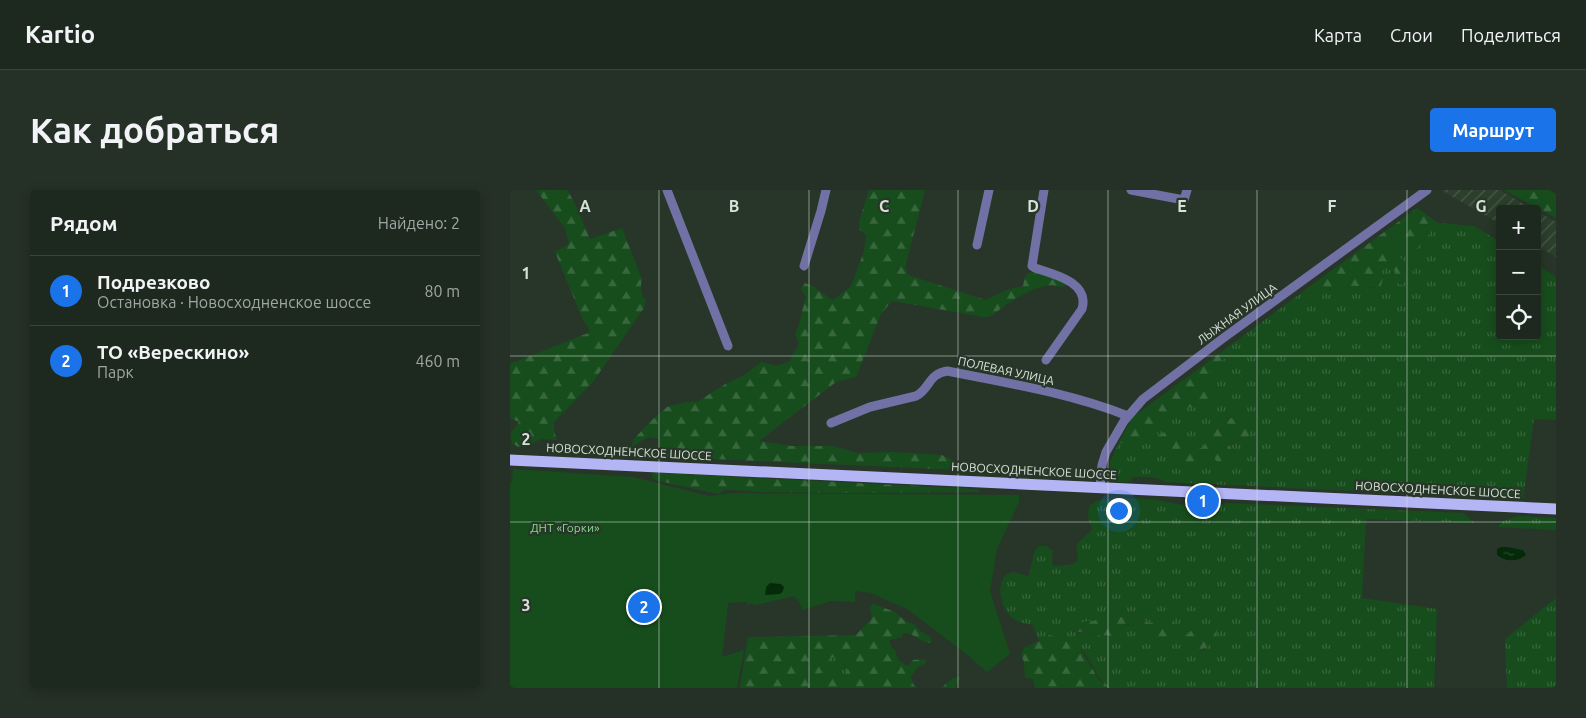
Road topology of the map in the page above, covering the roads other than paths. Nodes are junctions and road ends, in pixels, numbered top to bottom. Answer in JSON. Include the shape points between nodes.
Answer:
{"nodes":[{"id":1,"x":667,"y":190,"type":"edge"},
{"id":2,"x":826,"y":190,"type":"edge"},
{"id":3,"x":989,"y":190,"type":"edge"},
{"id":4,"x":1044,"y":190,"type":"edge"},
{"id":5,"x":1131,"y":190,"type":"edge"},
{"id":6,"x":1187,"y":190,"type":"edge"},
{"id":7,"x":1427,"y":190,"type":"edge"},
{"id":8,"x":977,"y":245,"type":"dead end"},
{"id":9,"x":804,"y":266,"type":"dead end"},
{"id":10,"x":728,"y":346,"type":"dead end"},
{"id":11,"x":1046,"y":360,"type":"dead end"},
{"id":12,"x":1128,"y":416,"type":"junction"},
{"id":13,"x":831,"y":423,"type":"dead end"},
{"id":14,"x":510,"y":460,"type":"edge"},
{"id":15,"x":1100,"y":487,"type":"junction"},
{"id":16,"x":1556,"y":509,"type":"edge"}],
"edges":[{"from":1,"to":10,"type":"street"},
{"from":2,"to":9,"type":"street"},
{"from":3,"to":8,"type":"street"},
{"from":4,"to":11,"type":"street","via":[[1032,266],[1070,281],[1083,300],[1082,309]]},
{"from":5,"to":6,"type":"street","via":[[1184,200]]},
{"from":7,"to":12,"type":"street","name":"ЛЫЖНАЯ УЛИЦА","via":[[1186,366],[1143,399]]},
{"from":12,"to":13,"type":"street","name":"ПОЛЕВАЯ УЛИЦА","via":[[1018,385],[947,371],[936,374],[916,396],[870,407]]},
{"from":12,"to":15,"type":"street","name":"ЛЫЖНАЯ УЛИЦА","via":[[1106,452]]},
{"from":14,"to":15,"type":"main road","name":"НОВОСХОДНЕНСКОЕ ШОССЕ"},
{"from":15,"to":16,"type":"main road","name":"НОВОСХОДНЕНСКОЕ ШОССЕ"}]}
